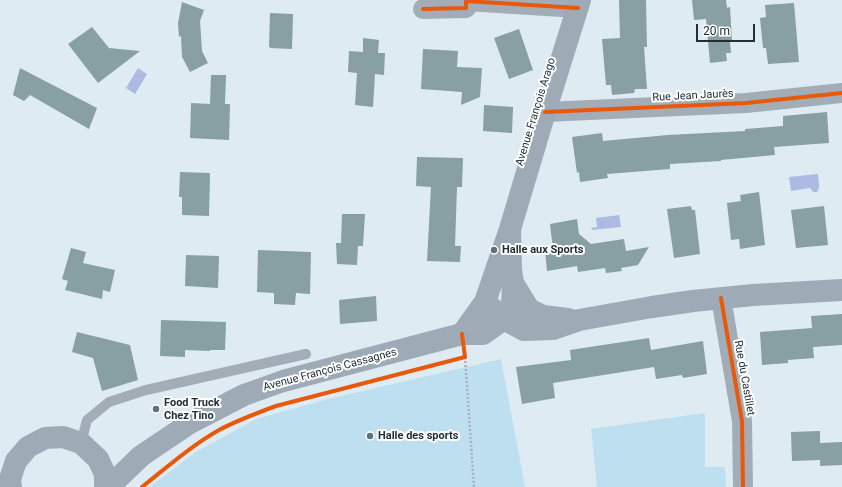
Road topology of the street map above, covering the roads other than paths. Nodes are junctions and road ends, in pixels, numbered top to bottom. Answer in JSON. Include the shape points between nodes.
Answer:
{"nodes":[{"id":1,"x":579,"y":4,"type":"edge"},
{"id":2,"x":423,"y":9,"type":"dead end"},
{"id":3,"x":842,"y":93,"type":"edge"},
{"id":4,"x":545,"y":112,"type":"junction"},
{"id":5,"x":510,"y":229,"type":"junction"},
{"id":6,"x":513,"y":283,"type":"junction"},
{"id":7,"x":842,"y":290,"type":"edge"},
{"id":8,"x":721,"y":298,"type":"junction"},
{"id":9,"x":485,"y":302,"type":"junction"},
{"id":10,"x":508,"y":312,"type":"junction"},
{"id":11,"x":543,"y":316,"type":"junction"},
{"id":12,"x":579,"y":320,"type":"junction"},
{"id":13,"x":462,"y":334,"type":"junction"},
{"id":14,"x":306,"y":354,"type":"dead end"},
{"id":15,"x":81,"y":443,"type":"junction"},
{"id":16,"x":141,"y":456,"type":"junction"},
{"id":17,"x":98,"y":459,"type":"junction"},
{"id":18,"x":11,"y":487,"type":"edge"},
{"id":19,"x":105,"y":487,"type":"edge"},
{"id":20,"x":109,"y":487,"type":"edge"},
{"id":21,"x":743,"y":487,"type":"edge"}],
"edges":[{"from":1,"to":2,"type":"street","via":[[466,2],[466,8]]},
{"from":1,"to":4,"type":"main road","name":"Avenue François Arago"},
{"from":3,"to":4,"type":"street","name":"Rue Jean Jaurès","via":[[746,103]]},
{"from":4,"to":5,"type":"main road","name":"Avenue François Arago"},
{"from":5,"to":6,"type":"main road"},
{"from":5,"to":9,"type":"main road","name":"Avenue François Arago"},
{"from":6,"to":10,"type":"main road"},
{"from":6,"to":11,"type":"main road","via":[[529,309]]},
{"from":7,"to":8,"type":"main road"},
{"from":8,"to":12,"type":"main road"},
{"from":8,"to":21,"type":"street","name":"Rue du Castillet","via":[[742,421]]},
{"from":9,"to":10,"type":"main road"},
{"from":9,"to":13,"type":"main road"},
{"from":10,"to":11,"type":"main road","via":[[527,318]]},
{"from":10,"to":12,"type":"main road","via":[[524,330],[553,329]]},
{"from":10,"to":13,"type":"main road","name":"Avenue François Cassagnes","via":[[483,334]]},
{"from":11,"to":12,"type":"main road"},
{"from":13,"to":16,"type":"main road","name":"Avenue François Cassagnes","via":[[283,381],[244,395],[190,423]]},
{"from":14,"to":15,"type":"lane","via":[[146,390],[109,402],[87,420]]},
{"from":15,"to":17,"type":"main road"},
{"from":15,"to":18,"type":"main road","via":[[63,437],[45,438],[28,447],[16,461],[10,479]]},
{"from":16,"to":17,"type":"main road","name":"Avenue François Cassagnes"},
{"from":16,"to":20,"type":"main road","name":"Avenue François Cassagnes"},
{"from":17,"to":19,"type":"main road","via":[[105,474]]}]}
